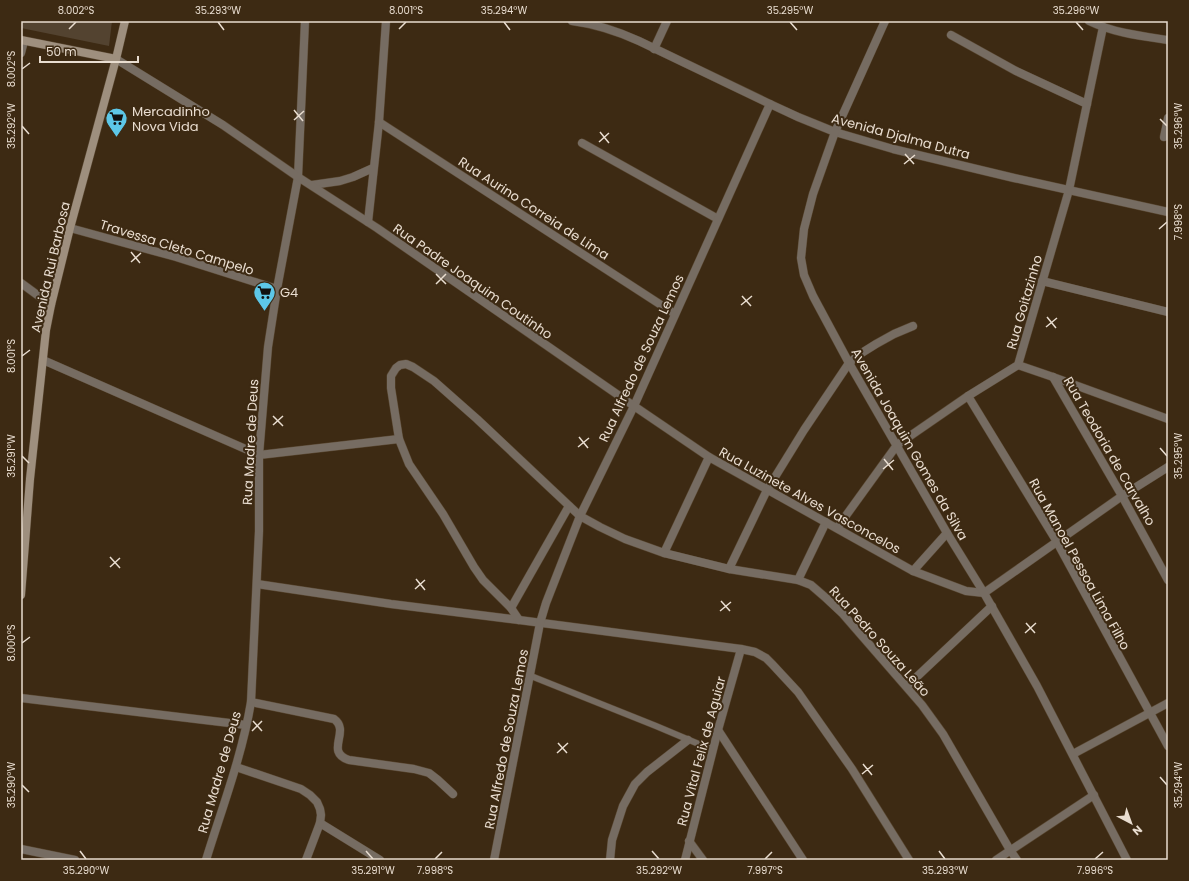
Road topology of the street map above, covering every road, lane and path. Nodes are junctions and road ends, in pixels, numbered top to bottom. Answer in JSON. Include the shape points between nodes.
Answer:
{"nodes":[{"id":1,"x":125,"y":21,"type":"edge"},
{"id":2,"x":305,"y":21,"type":"edge"},
{"id":3,"x":386,"y":21,"type":"edge"},
{"id":4,"x":572,"y":21,"type":"edge"},
{"id":5,"x":667,"y":21,"type":"edge"},
{"id":6,"x":885,"y":21,"type":"edge"},
{"id":7,"x":1089,"y":21,"type":"edge"},
{"id":8,"x":1103,"y":28,"type":"junction"},
{"id":9,"x":951,"y":36,"type":"dead end"},
{"id":10,"x":1168,"y":40,"type":"edge"},
{"id":11,"x":23,"y":41,"type":"edge"},
{"id":12,"x":654,"y":49,"type":"junction"},
{"id":13,"x":21,"y":53,"type":"edge"},
{"id":14,"x":116,"y":59,"type":"junction"},
{"id":15,"x":770,"y":104,"type":"junction"},
{"id":16,"x":1087,"y":104,"type":"junction"},
{"id":17,"x":1168,"y":118,"type":"edge"},
{"id":18,"x":379,"y":122,"type":"junction"},
{"id":19,"x":835,"y":132,"type":"junction"},
{"id":20,"x":1164,"y":137,"type":"dead end"},
{"id":21,"x":582,"y":142,"type":"dead end"},
{"id":22,"x":374,"y":168,"type":"junction"},
{"id":23,"x":298,"y":177,"type":"junction"},
{"id":24,"x":312,"y":186,"type":"junction"},
{"id":25,"x":1069,"y":190,"type":"junction"},
{"id":26,"x":1168,"y":212,"type":"edge"},
{"id":27,"x":718,"y":219,"type":"junction"},
{"id":28,"x":368,"y":222,"type":"junction"},
{"id":29,"x":70,"y":228,"type":"junction"},
{"id":30,"x":1042,"y":281,"type":"junction"},
{"id":31,"x":21,"y":283,"type":"edge"},
{"id":32,"x":277,"y":289,"type":"junction"},
{"id":33,"x":51,"y":305,"type":"junction"},
{"id":34,"x":1168,"y":312,"type":"edge"},
{"id":35,"x":675,"y":314,"type":"junction"},
{"id":36,"x":913,"y":326,"type":"dead end"},
{"id":37,"x":43,"y":360,"type":"junction"},
{"id":38,"x":849,"y":363,"type":"junction"},
{"id":39,"x":1018,"y":365,"type":"junction"},
{"id":40,"x":1053,"y":377,"type":"junction"},
{"id":41,"x":968,"y":396,"type":"junction"},
{"id":42,"x":634,"y":406,"type":"junction"},
{"id":43,"x":1168,"y":419,"type":"edge"},
{"id":44,"x":399,"y":439,"type":"junction"},
{"id":45,"x":897,"y":445,"type":"junction"},
{"id":46,"x":259,"y":455,"type":"junction"},
{"id":47,"x":709,"y":457,"type":"junction"},
{"id":48,"x":1168,"y":467,"type":"edge"},
{"id":49,"x":767,"y":490,"type":"junction"},
{"id":50,"x":1122,"y":496,"type":"junction"},
{"id":51,"x":569,"y":506,"type":"junction"},
{"id":52,"x":580,"y":516,"type":"junction"},
{"id":53,"x":826,"y":522,"type":"junction"},
{"id":54,"x":837,"y":528,"type":"junction"},
{"id":55,"x":947,"y":533,"type":"junction"},
{"id":56,"x":1057,"y":542,"type":"junction"},
{"id":57,"x":664,"y":553,"type":"junction"},
{"id":58,"x":729,"y":569,"type":"junction"},
{"id":59,"x":913,"y":571,"type":"junction"},
{"id":60,"x":798,"y":580,"type":"junction"},
{"id":61,"x":1168,"y":580,"type":"edge"},
{"id":62,"x":257,"y":584,"type":"junction"},
{"id":63,"x":21,"y":590,"type":"edge"},
{"id":64,"x":984,"y":593,"type":"junction"},
{"id":65,"x":21,"y":596,"type":"edge"},
{"id":66,"x":992,"y":606,"type":"junction"},
{"id":67,"x":511,"y":608,"type":"junction"},
{"id":68,"x":520,"y":620,"type":"junction"},
{"id":69,"x":540,"y":623,"type":"junction"},
{"id":70,"x":741,"y":649,"type":"junction"},
{"id":71,"x":530,"y":676,"type":"junction"},
{"id":72,"x":907,"y":686,"type":"junction"},
{"id":73,"x":21,"y":698,"type":"edge"},
{"id":74,"x":251,"y":702,"type":"junction"},
{"id":75,"x":1168,"y":703,"type":"edge"},
{"id":76,"x":1149,"y":713,"type":"junction"},
{"id":77,"x":246,"y":725,"type":"junction"},
{"id":78,"x":718,"y":730,"type":"junction"},
{"id":79,"x":688,"y":740,"type":"junction"},
{"id":80,"x":1168,"y":746,"type":"edge"},
{"id":81,"x":713,"y":750,"type":"junction"},
{"id":82,"x":1073,"y":754,"type":"junction"},
{"id":83,"x":236,"y":767,"type":"junction"},
{"id":84,"x":453,"y":794,"type":"dead end"},
{"id":85,"x":1094,"y":795,"type":"junction"},
{"id":86,"x":320,"y":823,"type":"junction"},
{"id":87,"x":690,"y":841,"type":"junction"},
{"id":88,"x":21,"y":849,"type":"edge"},
{"id":89,"x":1010,"y":850,"type":"junction"},
{"id":90,"x":75,"y":860,"type":"edge"},
{"id":91,"x":206,"y":860,"type":"edge"},
{"id":92,"x":306,"y":860,"type":"edge"},
{"id":93,"x":380,"y":860,"type":"edge"},
{"id":94,"x":494,"y":860,"type":"edge"},
{"id":95,"x":610,"y":860,"type":"edge"},
{"id":96,"x":685,"y":860,"type":"edge"},
{"id":97,"x":703,"y":860,"type":"edge"},
{"id":98,"x":803,"y":860,"type":"edge"},
{"id":99,"x":909,"y":860,"type":"edge"},
{"id":100,"x":996,"y":860,"type":"edge"},
{"id":101,"x":1017,"y":860,"type":"edge"},
{"id":102,"x":1127,"y":860,"type":"edge"}],
"edges":[{"from":1,"to":14,"type":"main road","name":"Avenida Rui Barbosa"},
{"from":2,"to":23,"type":"street","name":"Rua Madre de Deus"},
{"from":3,"to":18,"type":"street"},
{"from":4,"to":12,"type":"street","name":"Avenida Djalma Dutra","via":[[620,32]]},
{"from":5,"to":12,"type":"street"},
{"from":6,"to":19,"type":"street","name":"Avenida Joaquim Gomes da Silva"},
{"from":7,"to":8,"type":"street"},
{"from":8,"to":10,"type":"street"},
{"from":8,"to":16,"type":"street","name":"Rua Goitazinho"},
{"from":9,"to":16,"type":"street","via":[[1016,71]]},
{"from":11,"to":13,"type":"street"},
{"from":11,"to":14,"type":"main road"},
{"from":12,"to":15,"type":"street","name":"Avenida Djalma Dutra"},
{"from":14,"to":23,"type":"street","name":"Rua Padre Joaquim Coutinho","via":[[223,125]]},
{"from":14,"to":29,"type":"main road","name":"Avenida Rui Barbosa"},
{"from":15,"to":19,"type":"street","name":"Avenida Djalma Dutra"},
{"from":15,"to":27,"type":"street","name":"Rua Alfredo de Souza Lemos"},
{"from":16,"to":25,"type":"street","name":"Rua Goitazinho"},
{"from":17,"to":20,"type":"street"},
{"from":18,"to":22,"type":"street"},
{"from":18,"to":35,"type":"street","name":"Rua Aurino Correia de Lima"},
{"from":19,"to":25,"type":"street","name":"Avenida Djalma Dutra","via":[[893,149]]},
{"from":19,"to":38,"type":"street","name":"Avenida Joaquim Gomes da Silva","via":[[813,194],[804,229],[802,258],[804,275],[813,296]]},
{"from":21,"to":27,"type":"street"},
{"from":22,"to":24,"type":"street","via":[[340,181]]},
{"from":22,"to":28,"type":"street"},
{"from":23,"to":24,"type":"street","name":"Rua Padre Joaquim Coutinho"},
{"from":23,"to":32,"type":"street","name":"Rua Madre de Deus"},
{"from":24,"to":28,"type":"street","name":"Rua Padre Joaquim Coutinho"},
{"from":25,"to":26,"type":"street","name":"Avenida Djalma Dutra"},
{"from":25,"to":30,"type":"street","name":"Rua Goitazinho"},
{"from":27,"to":35,"type":"street","name":"Rua Alfredo de Souza Lemos"},
{"from":28,"to":42,"type":"street","name":"Rua Padre Joaquim Coutinho"},
{"from":29,"to":32,"type":"street","name":"Travessa Cleto Campelo","via":[[176,257]]},
{"from":29,"to":33,"type":"main road","name":"Avenida Rui Barbosa"},
{"from":30,"to":34,"type":"street"},
{"from":30,"to":39,"type":"street","name":"Rua Goitazinho"},
{"from":31,"to":33,"type":"street"},
{"from":32,"to":46,"type":"street","name":"Rua Madre de Deus","via":[[268,347]]},
{"from":33,"to":37,"type":"main road","name":"Avenida Rui Barbosa"},
{"from":35,"to":42,"type":"street","name":"Rua Alfredo de Souza Lemos"},
{"from":36,"to":38,"type":"street","via":[[876,344]]},
{"from":37,"to":46,"type":"street"},
{"from":37,"to":63,"type":"main road","name":"Avenida Rui Barbosa"},
{"from":38,"to":45,"type":"street","name":"Avenida Joaquim Gomes da Silva"},
{"from":38,"to":49,"type":"street"},
{"from":39,"to":40,"type":"street"},
{"from":39,"to":41,"type":"street","name":"Rua Goitazinho"},
{"from":40,"to":43,"type":"street"},
{"from":40,"to":50,"type":"street","name":"Rua Teodoria de Carvalho"},
{"from":41,"to":45,"type":"street","name":"Rua Goitazinho"},
{"from":41,"to":56,"type":"street","name":"Rua Manoel Pessoa Lima Filho"},
{"from":42,"to":47,"type":"street","name":"Rua Luzinete Alves Vasconcelos"},
{"from":42,"to":52,"type":"street","name":"Rua Alfredo de Souza Lemos"},
{"from":44,"to":46,"type":"street"},
{"from":44,"to":51,"type":"street","name":"Rua Pedro Souza Leão","via":[[391,388],[392,376],[396,368],[406,364],[434,381]]},
{"from":44,"to":67,"type":"street","via":[[409,464],[443,514],[474,568]]},
{"from":45,"to":54,"type":"street","name":"Rua Goitazinho"},
{"from":45,"to":55,"type":"street","name":"Avenida Joaquim Gomes da Silva"},
{"from":46,"to":62,"type":"street","name":"Rua Madre de Deus"},
{"from":47,"to":49,"type":"street","name":"Rua Luzinete Alves Vasconcelos"},
{"from":47,"to":57,"type":"street"},
{"from":48,"to":50,"type":"street"},
{"from":49,"to":53,"type":"street","name":"Rua Luzinete Alves Vasconcelos"},
{"from":49,"to":58,"type":"street"},
{"from":50,"to":56,"type":"street"},
{"from":50,"to":61,"type":"street","name":"Rua Teodoria de Carvalho"},
{"from":51,"to":52,"type":"street","name":"Rua Pedro Souza Leão"},
{"from":51,"to":67,"type":"street"},
{"from":52,"to":57,"type":"street","name":"Rua Pedro Souza Leão","via":[[625,539]]},
{"from":52,"to":69,"type":"street","name":"Rua Alfredo de Souza Lemos"},
{"from":53,"to":54,"type":"street","name":"Rua Luzinete Alves Vasconcelos"},
{"from":53,"to":60,"type":"street"},
{"from":54,"to":59,"type":"street","name":"Rua Luzinete Alves Vasconcelos"},
{"from":55,"to":59,"type":"street"},
{"from":55,"to":64,"type":"street","name":"Avenida Joaquim Gomes da Silva"},
{"from":56,"to":64,"type":"street"},
{"from":56,"to":76,"type":"street","name":"Rua Manoel Pessoa Lima Filho"},
{"from":57,"to":58,"type":"street","name":"Rua Pedro Souza Leão"},
{"from":58,"to":60,"type":"street","name":"Rua Pedro Souza Leão"},
{"from":59,"to":64,"type":"street","name":"Rua Luzinete Alves Vasconcelos","via":[[966,591]]},
{"from":60,"to":72,"type":"street","name":"Rua Pedro Souza Leão","via":[[811,585],[842,613]]},
{"from":62,"to":68,"type":"street"},
{"from":62,"to":74,"type":"street","name":"Rua Madre de Deus"},
{"from":63,"to":65,"type":"main road","name":"Avenida Rui Barbosa"},
{"from":64,"to":66,"type":"street","name":"Avenida Joaquim Gomes da Silva"},
{"from":66,"to":72,"type":"street"},
{"from":66,"to":82,"type":"street","name":"Avenida Joaquim Gomes da Silva"},
{"from":67,"to":68,"type":"street"},
{"from":68,"to":69,"type":"street"},
{"from":69,"to":70,"type":"street"},
{"from":69,"to":71,"type":"street","name":"Rua Alfredo de Souza Lemos"},
{"from":70,"to":78,"type":"street","name":"Rua Vital Felix de Aguiar"},
{"from":70,"to":99,"type":"street","via":[[755,652],[769,661],[798,692],[852,769]]},
{"from":71,"to":79,"type":"lane"},
{"from":71,"to":94,"type":"street","name":"Rua Alfredo de Souza Lemos"},
{"from":72,"to":89,"type":"street","name":"Rua Pedro Souza Leão","via":[[943,734]]},
{"from":73,"to":77,"type":"street"},
{"from":74,"to":77,"type":"street","name":"Rua Madre de Deus"},
{"from":74,"to":84,"type":"street","via":[[334,719],[340,726],[338,752],[343,758],[429,773]]},
{"from":75,"to":76,"type":"street"},
{"from":76,"to":80,"type":"street","name":"Rua Manoel Pessoa Lima Filho"},
{"from":76,"to":82,"type":"street"},
{"from":77,"to":83,"type":"street","name":"Rua Madre de Deus"},
{"from":78,"to":81,"type":"street","name":"Rua Vital Felix de Aguiar"},
{"from":78,"to":98,"type":"street"},
{"from":79,"to":81,"type":"lane"},
{"from":79,"to":95,"type":"street","via":[[635,784],[622,806],[612,840]]},
{"from":81,"to":87,"type":"street","name":"Rua Vital Felix de Aguiar"},
{"from":82,"to":85,"type":"street","name":"Avenida Joaquim Gomes da Silva"},
{"from":83,"to":86,"type":"street","via":[[301,788],[317,802],[321,815]]},
{"from":83,"to":91,"type":"street","name":"Rua Madre de Deus"},
{"from":85,"to":89,"type":"street"},
{"from":85,"to":102,"type":"street","name":"Avenida Joaquim Gomes da Silva"},
{"from":86,"to":92,"type":"street"},
{"from":86,"to":93,"type":"street"},
{"from":87,"to":96,"type":"street","name":"Rua Vital Felix de Aguiar"},
{"from":87,"to":97,"type":"street"},
{"from":88,"to":90,"type":"street"},
{"from":89,"to":100,"type":"street"},
{"from":89,"to":101,"type":"street","name":"Rua Pedro Souza Leão"}]}
